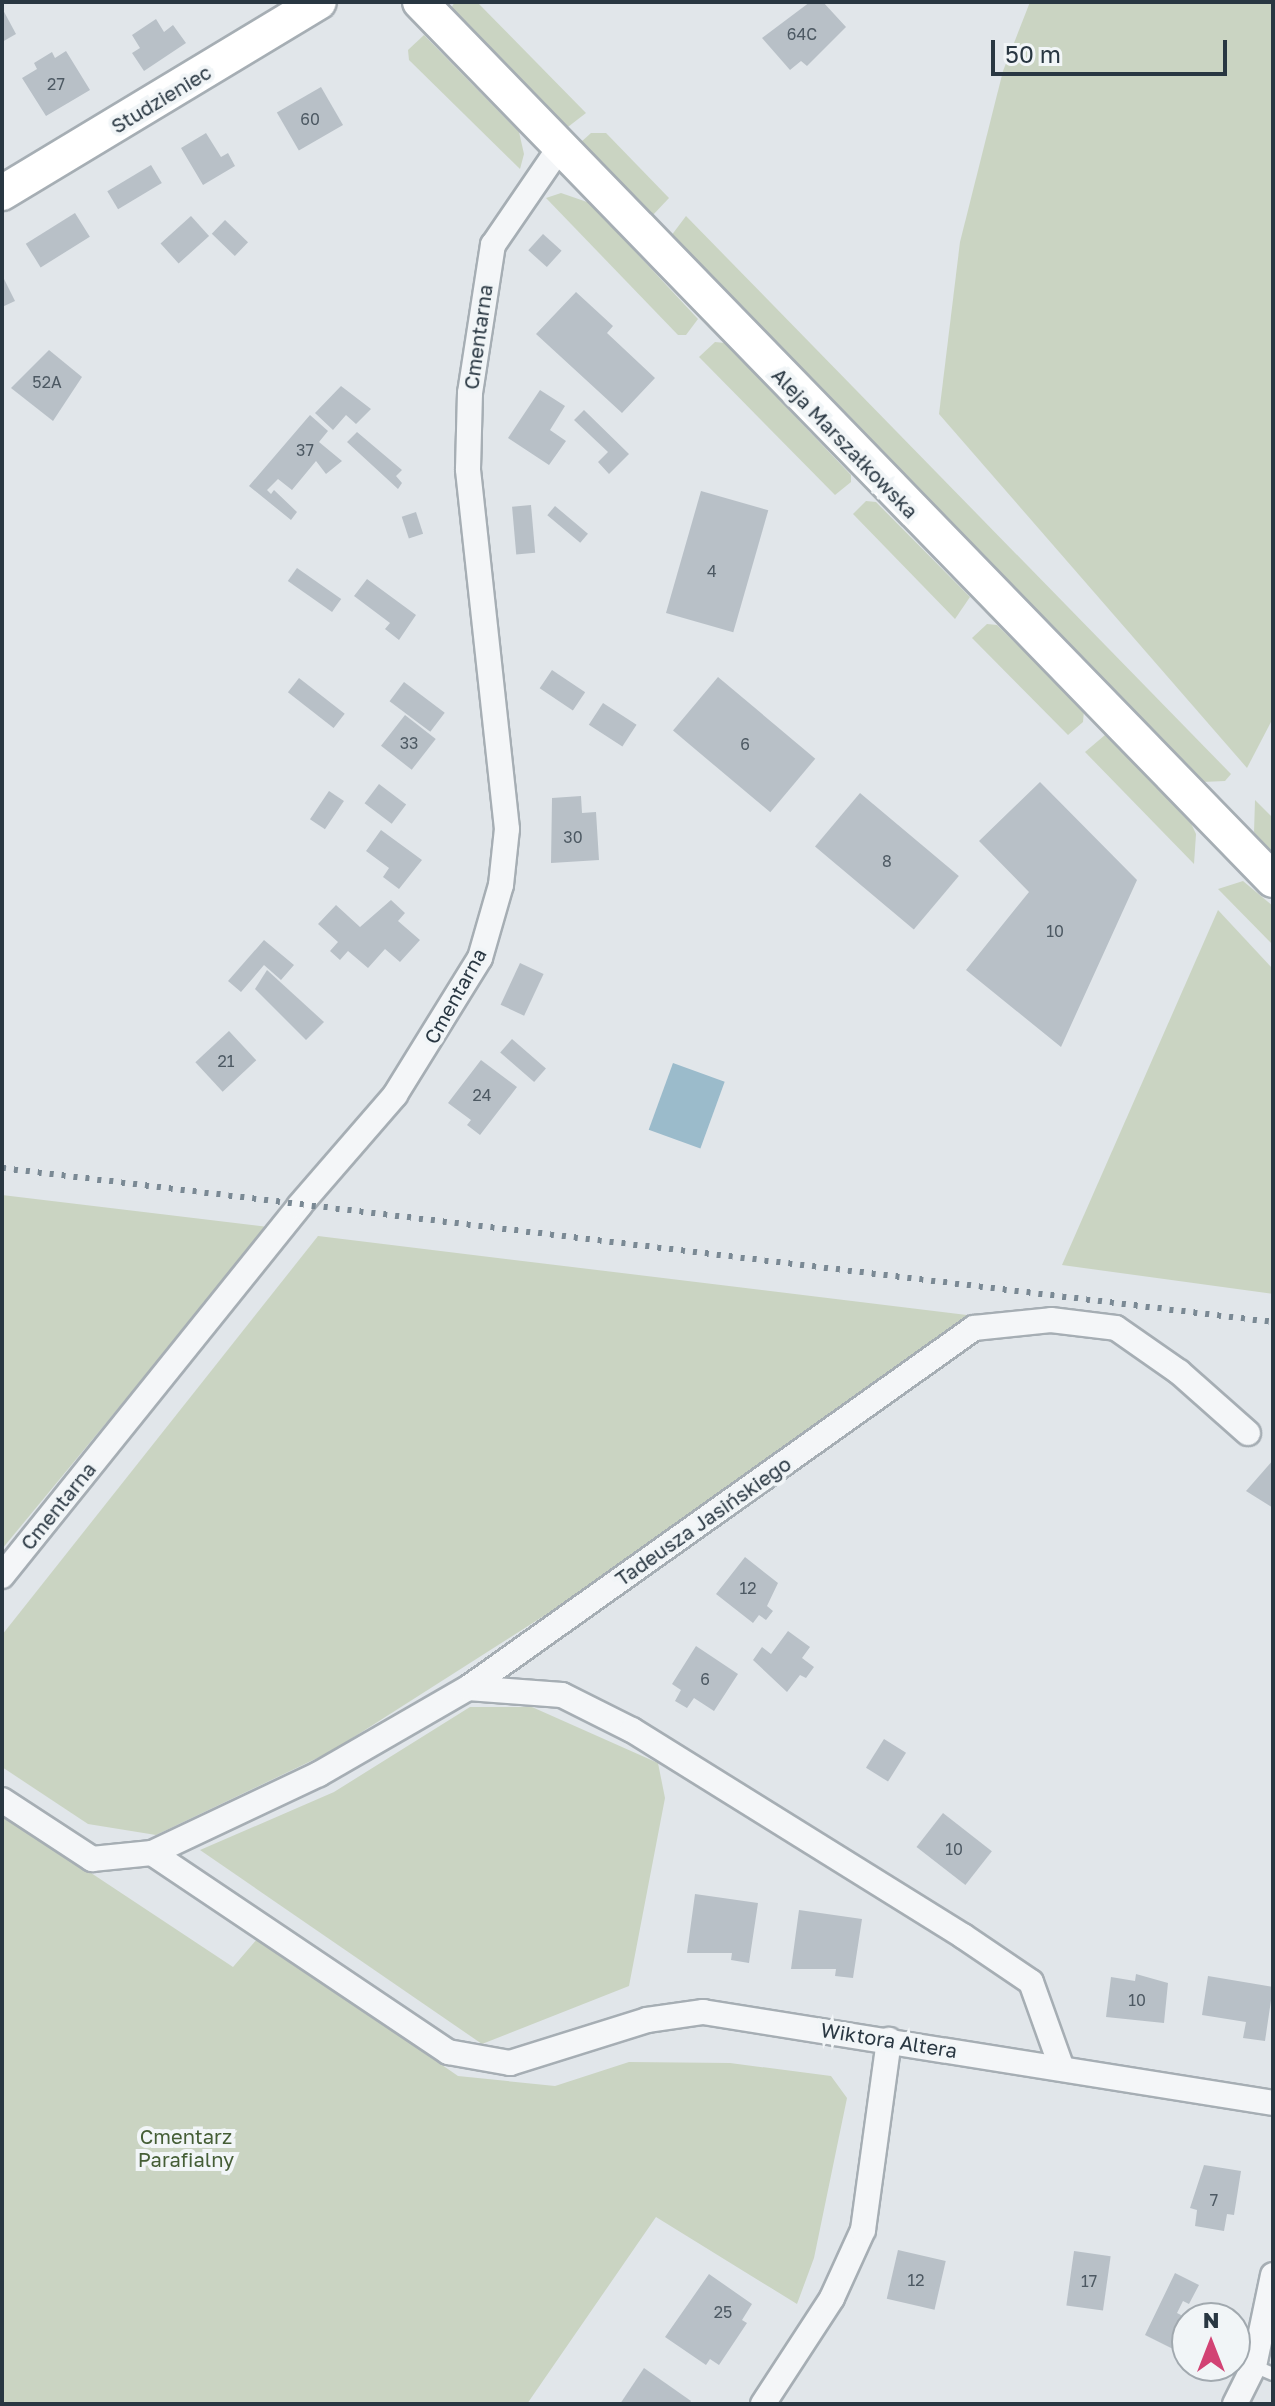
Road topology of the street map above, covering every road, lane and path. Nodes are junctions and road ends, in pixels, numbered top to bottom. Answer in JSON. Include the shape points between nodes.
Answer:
{"nodes":[{"id":1,"x":319,"y":2,"type":"edge"},
{"id":2,"x":420,"y":2,"type":"edge"},
{"id":3,"x":558,"y":150,"type":"junction"},
{"id":4,"x":2,"y":193,"type":"edge"},
{"id":5,"x":1273,"y":880,"type":"edge"},
{"id":6,"x":1248,"y":1433,"type":"dead end"},
{"id":7,"x":2,"y":1576,"type":"edge"},
{"id":8,"x":468,"y":1688,"type":"junction"},
{"id":9,"x":2,"y":1800,"type":"edge"},
{"id":10,"x":152,"y":1853,"type":"junction"},
{"id":11,"x":889,"y":2040,"type":"junction"},
{"id":12,"x":1061,"y":2066,"type":"junction"},
{"id":13,"x":1273,"y":2103,"type":"edge"},
{"id":14,"x":1273,"y":2275,"type":"edge"},
{"id":15,"x":1263,"y":2370,"type":"edge"},
{"id":16,"x":763,"y":2404,"type":"edge"},
{"id":17,"x":1235,"y":2404,"type":"edge"}],
"edges":[{"from":1,"to":4,"type":"main road","name":"Studzieniec"},
{"from":2,"to":3,"type":"main road","name":"Aleja Marszałkowska"},
{"from":3,"to":5,"type":"main road","name":"Aleja Marszałkowska"},
{"from":3,"to":7,"type":"street","name":"Cmentarna","via":[[493,245],[470,393],[468,469],[507,829],[501,885],[480,958],[395,1095],[299,1206]]},
{"from":6,"to":8,"type":"street","name":"Tadeusza Jasińskiego","via":[[1179,1372],[1116,1328],[1051,1320],[974,1328]]},
{"from":8,"to":10,"type":"street","name":"Tadeusza Jasińskiego","via":[[319,1774]]},
{"from":8,"to":12,"type":"street","via":[[562,1695],[632,1730],[963,1936],[1031,1982]]},
{"from":9,"to":10,"type":"street","name":"Tadeusza Jasińskiego","via":[[92,1859]]},
{"from":10,"to":11,"type":"street","name":"Wiktora Altera","via":[[448,2052],[510,2063],[647,2020],[703,2012]]},
{"from":11,"to":12,"type":"street","name":"Wiktora Altera"},
{"from":11,"to":16,"type":"street","via":[[863,2230],[832,2298]]},
{"from":12,"to":13,"type":"street","name":"Wiktora Altera"},
{"from":14,"to":15,"type":"street"},
{"from":15,"to":17,"type":"street"}]}
